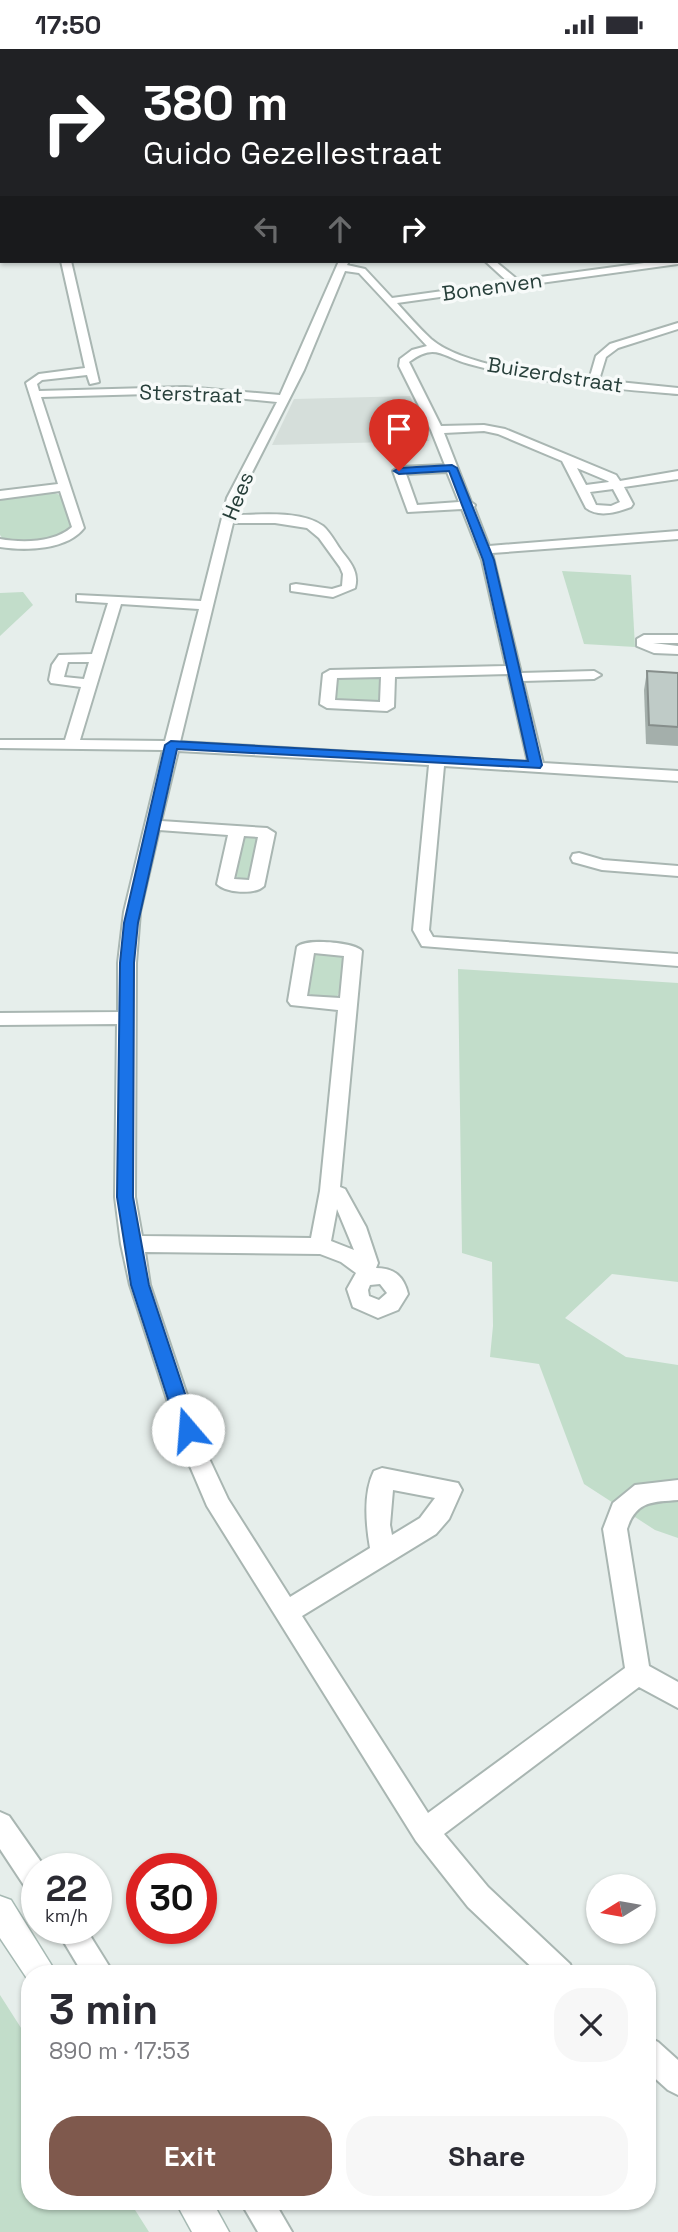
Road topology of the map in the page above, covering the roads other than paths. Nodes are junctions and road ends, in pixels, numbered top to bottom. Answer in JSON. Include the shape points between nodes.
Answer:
{"nodes":[{"id":1,"x":66,"y":263,"type":"edge"},
{"id":2,"x":492,"y":263,"type":"edge"},
{"id":3,"x":660,"y":263,"type":"edge"},
{"id":4,"x":343,"y":264,"type":"edge"},
{"id":5,"x":678,"y":270,"type":"edge"},
{"id":6,"x":516,"y":284,"type":"junction"},
{"id":7,"x":390,"y":301,"type":"junction"},
{"id":8,"x":678,"y":326,"type":"edge"},
{"id":9,"x":678,"y":332,"type":"edge"},
{"id":10,"x":436,"y":347,"type":"junction"},
{"id":11,"x":610,"y":351,"type":"junction"},
{"id":12,"x":92,"y":371,"type":"junction"},
{"id":13,"x":593,"y":383,"type":"junction"},
{"id":14,"x":678,"y":391,"type":"edge"},
{"id":15,"x":97,"y":392,"type":"junction"},
{"id":16,"x":34,"y":394,"type":"junction"},
{"id":17,"x":285,"y":399,"type":"junction"},
{"id":18,"x":437,"y":430,"type":"junction"},
{"id":19,"x":567,"y":459,"type":"junction"},
{"id":20,"x":452,"y":468,"type":"junction"},
{"id":21,"x":678,"y":475,"type":"edge"},
{"id":22,"x":617,"y":485,"type":"junction"},
{"id":23,"x":65,"y":487,"type":"junction"},
{"id":24,"x":582,"y":489,"type":"junction"},
{"id":25,"x":0,"y":495,"type":"edge"},
{"id":26,"x":469,"y":505,"type":"junction"},
{"id":27,"x":227,"y":519,"type":"junction"},
{"id":28,"x":621,"y":525,"type":"junction"},
{"id":29,"x":673,"y":535,"type":"edge"},
{"id":30,"x":0,"y":543,"type":"edge"},
{"id":31,"x":485,"y":550,"type":"junction"},
{"id":32,"x":678,"y":551,"type":"edge"},
{"id":33,"x":296,"y":588,"type":"dead end"},
{"id":34,"x":82,"y":598,"type":"dead end"},
{"id":35,"x":115,"y":602,"type":"junction"},
{"id":36,"x":205,"y":605,"type":"junction"},
{"id":37,"x":678,"y":639,"type":"edge"},
{"id":38,"x":678,"y":650,"type":"edge"},
{"id":39,"x":588,"y":657,"type":"dead end"},
{"id":40,"x":98,"y":658,"type":"junction"},
{"id":41,"x":388,"y":673,"type":"junction"},
{"id":42,"x":515,"y":674,"type":"junction"},
{"id":43,"x":90,"y":684,"type":"junction"},
{"id":44,"x":0,"y":744,"type":"edge"},
{"id":45,"x":71,"y":744,"type":"junction"},
{"id":46,"x":171,"y":745,"type":"junction"},
{"id":47,"x":437,"y":761,"type":"junction"},
{"id":48,"x":536,"y":761,"type":"junction"},
{"id":49,"x":678,"y":766,"type":"edge"},
{"id":50,"x":653,"y":768,"type":"junction"},
{"id":51,"x":678,"y":776,"type":"edge"},
{"id":52,"x":152,"y":825,"type":"junction"},
{"id":53,"x":237,"y":831,"type":"dead end"},
{"id":54,"x":579,"y":858,"type":"dead end"},
{"id":55,"x":678,"y":870,"type":"edge"},
{"id":56,"x":678,"y":960,"type":"edge"},
{"id":57,"x":347,"y":1005,"type":"dead end"},
{"id":58,"x":128,"y":1018,"type":"junction"},
{"id":59,"x":0,"y":1019,"type":"edge"},
{"id":60,"x":330,"y":1191,"type":"junction"},
{"id":61,"x":131,"y":1244,"type":"junction"},
{"id":62,"x":320,"y":1246,"type":"junction"},
{"id":63,"x":678,"y":1490,"type":"edge"},
{"id":64,"x":383,"y":1552,"type":"dead end"},
{"id":65,"x":286,"y":1613,"type":"junction"},
{"id":66,"x":638,"y":1673,"type":"junction"},
{"id":67,"x":678,"y":1696,"type":"edge"},
{"id":68,"x":0,"y":1825,"type":"edge"},
{"id":69,"x":425,"y":1832,"type":"junction"},
{"id":70,"x":21,"y":1856,"type":"edge"},
{"id":71,"x":0,"y":1911,"type":"edge"},
{"id":72,"x":80,"y":1944,"type":"edge"},
{"id":73,"x":36,"y":1965,"type":"edge"},
{"id":74,"x":94,"y":1965,"type":"edge"},
{"id":75,"x":550,"y":1965,"type":"edge"},
{"id":76,"x":656,"y":2059,"type":"edge"},
{"id":77,"x":678,"y":2080,"type":"edge"},
{"id":78,"x":198,"y":2210,"type":"edge"},
{"id":79,"x":261,"y":2210,"type":"edge"},
{"id":80,"x":212,"y":2232,"type":"edge"},
{"id":81,"x":276,"y":2232,"type":"edge"}],
"edges":[{"from":1,"to":12,"type":"street"},
{"from":2,"to":6,"type":"street"},
{"from":3,"to":5,"type":"street"},
{"from":3,"to":6,"type":"street","name":"Bonenven"},
{"from":4,"to":7,"type":"street","name":"Buizerdstraat","via":[[362,271]]},
{"from":4,"to":17,"type":"street","name":"Hees"},
{"from":6,"to":7,"type":"street","name":"Bonenven"},
{"from":7,"to":10,"type":"street","name":"Buizerdstraat"},
{"from":8,"to":11,"type":"street"},
{"from":9,"to":11,"type":"street"},
{"from":10,"to":13,"type":"street","name":"Buizerdstraat","via":[[502,370]]},
{"from":10,"to":18,"type":"street","via":[[404,361]]},
{"from":11,"to":13,"type":"street","via":[[601,356]]},
{"from":12,"to":15,"type":"street"},
{"from":12,"to":16,"type":"street","via":[[39,377],[31,383]]},
{"from":13,"to":14,"type":"street","name":"Buizerdstraat"},
{"from":15,"to":16,"type":"street","name":"Sterstraat"},
{"from":15,"to":17,"type":"street","name":"Sterstraat","via":[[186,390]]},
{"from":16,"to":23,"type":"street"},
{"from":17,"to":27,"type":"street","name":"Hees","via":[[233,498]]},
{"from":18,"to":19,"type":"street","via":[[492,428]]},
{"from":18,"to":20,"type":"street"},
{"from":19,"to":22,"type":"street","via":[[612,478]]},
{"from":19,"to":24,"type":"street"},
{"from":20,"to":26,"type":"street"},
{"from":20,"to":26,"type":"street","via":[[399,471],[412,509]]},
{"from":21,"to":22,"type":"street"},
{"from":22,"to":24,"type":"street"},
{"from":22,"to":28,"type":"street","via":[[627,504]]},
{"from":23,"to":25,"type":"street"},
{"from":23,"to":30,"type":"street","via":[[78,528],[75,534],[17,545]]},
{"from":24,"to":28,"type":"street","via":[[592,507]]},
{"from":26,"to":31,"type":"street"},
{"from":27,"to":33,"type":"street","via":[[318,527],[351,581],[341,592]]},
{"from":27,"to":36,"type":"street","name":"Hees"},
{"from":28,"to":29,"type":"street"},
{"from":28,"to":31,"type":"street"},
{"from":29,"to":32,"type":"street"},
{"from":31,"to":42,"type":"street"},
{"from":34,"to":35,"type":"street"},
{"from":35,"to":36,"type":"street"},
{"from":35,"to":40,"type":"street"},
{"from":36,"to":46,"type":"street","name":"Hees"},
{"from":37,"to":38,"type":"street","via":[[644,639],[642,643],[654,649]]},
{"from":39,"to":42,"type":"street","via":[[595,677]]},
{"from":40,"to":43,"type":"street"},
{"from":40,"to":43,"type":"street","via":[[64,658],[55,674],[56,680]]},
{"from":41,"to":41,"type":"street","via":[[330,674],[327,704],[387,707]]},
{"from":41,"to":42,"type":"street"},
{"from":42,"to":48,"type":"street"},
{"from":43,"to":45,"type":"street"},
{"from":44,"to":45,"type":"street"},
{"from":45,"to":46,"type":"street"},
{"from":46,"to":47,"type":"street"},
{"from":46,"to":52,"type":"street"},
{"from":47,"to":48,"type":"street"},
{"from":47,"to":56,"type":"street","via":[[421,930],[428,942]]},
{"from":48,"to":50,"type":"street"},
{"from":49,"to":50,"type":"street"},
{"from":50,"to":51,"type":"street"},
{"from":52,"to":53,"type":"street"},
{"from":52,"to":58,"type":"street","via":[[132,912]]},
{"from":54,"to":55,"type":"street","via":[[601,865]]},
{"from":57,"to":60,"type":"street"},
{"from":58,"to":59,"type":"street"},
{"from":58,"to":61,"type":"street","via":[[125,1197]]},
{"from":60,"to":62,"type":"street"},
{"from":60,"to":62,"type":"street","via":[[338,1194],[351,1215],[366,1254],[367,1272],[340,1252]]},
{"from":61,"to":62,"type":"street"},
{"from":61,"to":65,"type":"street","via":[[195,1453],[219,1506]]},
{"from":63,"to":66,"type":"street","via":[[643,1492],[621,1510],[615,1529]]},
{"from":64,"to":65,"type":"street"},
{"from":65,"to":69,"type":"street"},
{"from":66,"to":67,"type":"street"},
{"from":66,"to":69,"type":"street"},
{"from":68,"to":70,"type":"street"},
{"from":69,"to":75,"type":"street","via":[[478,1897]]},
{"from":71,"to":73,"type":"main road"},
{"from":72,"to":74,"type":"street"},
{"from":76,"to":77,"type":"street"},
{"from":78,"to":80,"type":"main road"},
{"from":79,"to":81,"type":"street"}]}
